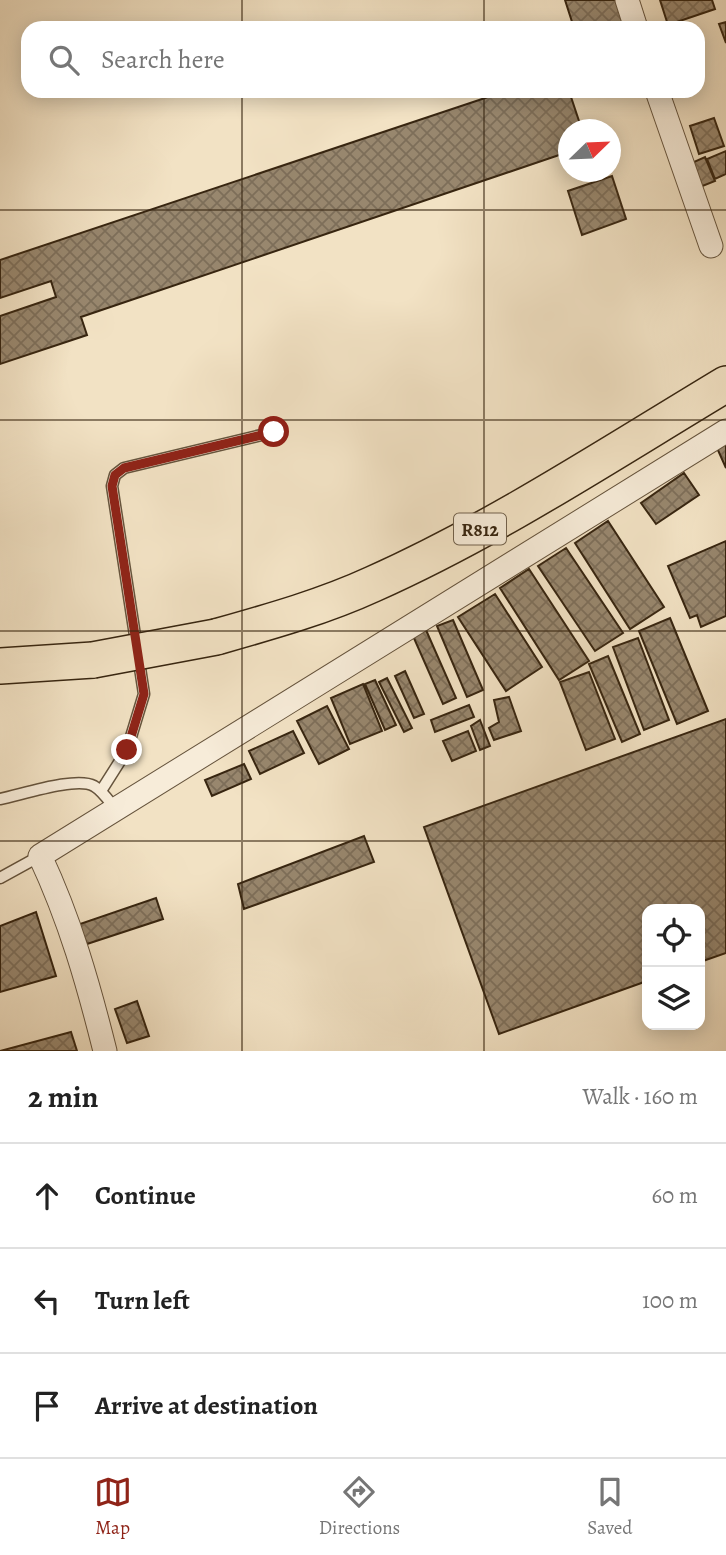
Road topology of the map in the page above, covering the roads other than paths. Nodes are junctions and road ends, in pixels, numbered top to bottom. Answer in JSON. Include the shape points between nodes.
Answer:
{"nodes":[{"id":1,"x":627,"y":0,"type":"edge"},
{"id":2,"x":634,"y":21,"type":"edge"},
{"id":3,"x":659,"y":98,"type":"edge"},
{"id":4,"x":711,"y":246,"type":"dead end"},
{"id":5,"x":726,"y":384,"type":"edge"},
{"id":6,"x":726,"y":431,"type":"edge"},
{"id":7,"x":274,"y":432,"type":"dead end"},
{"id":8,"x":0,"y":666,"type":"edge"},
{"id":9,"x":101,"y":791,"type":"junction"},
{"id":10,"x":0,"y":799,"type":"edge"},
{"id":11,"x":117,"y":811,"type":"junction"},
{"id":12,"x":40,"y":856,"type":"junction"},
{"id":13,"x":0,"y":878,"type":"edge"},
{"id":14,"x":105,"y":1051,"type":"edge"}],
"edges":[{"from":1,"to":2,"type":"street"},
{"from":3,"to":4,"type":"street"},
{"from":5,"to":8,"type":"main road","number":"R812","bridge":true,"via":[[440,552],[360,589],[216,637],[93,660]]},
{"from":6,"to":11,"type":"street"},
{"from":7,"to":9,"type":"lane","via":[[124,468],[115,475],[112,486],[144,694],[127,750]]},
{"from":9,"to":10,"type":"lane","via":[[78,782]]},
{"from":9,"to":11,"type":"lane"},
{"from":11,"to":12,"type":"street"},
{"from":12,"to":13,"type":"lane"},
{"from":12,"to":14,"type":"street","via":[[80,955]]}]}
